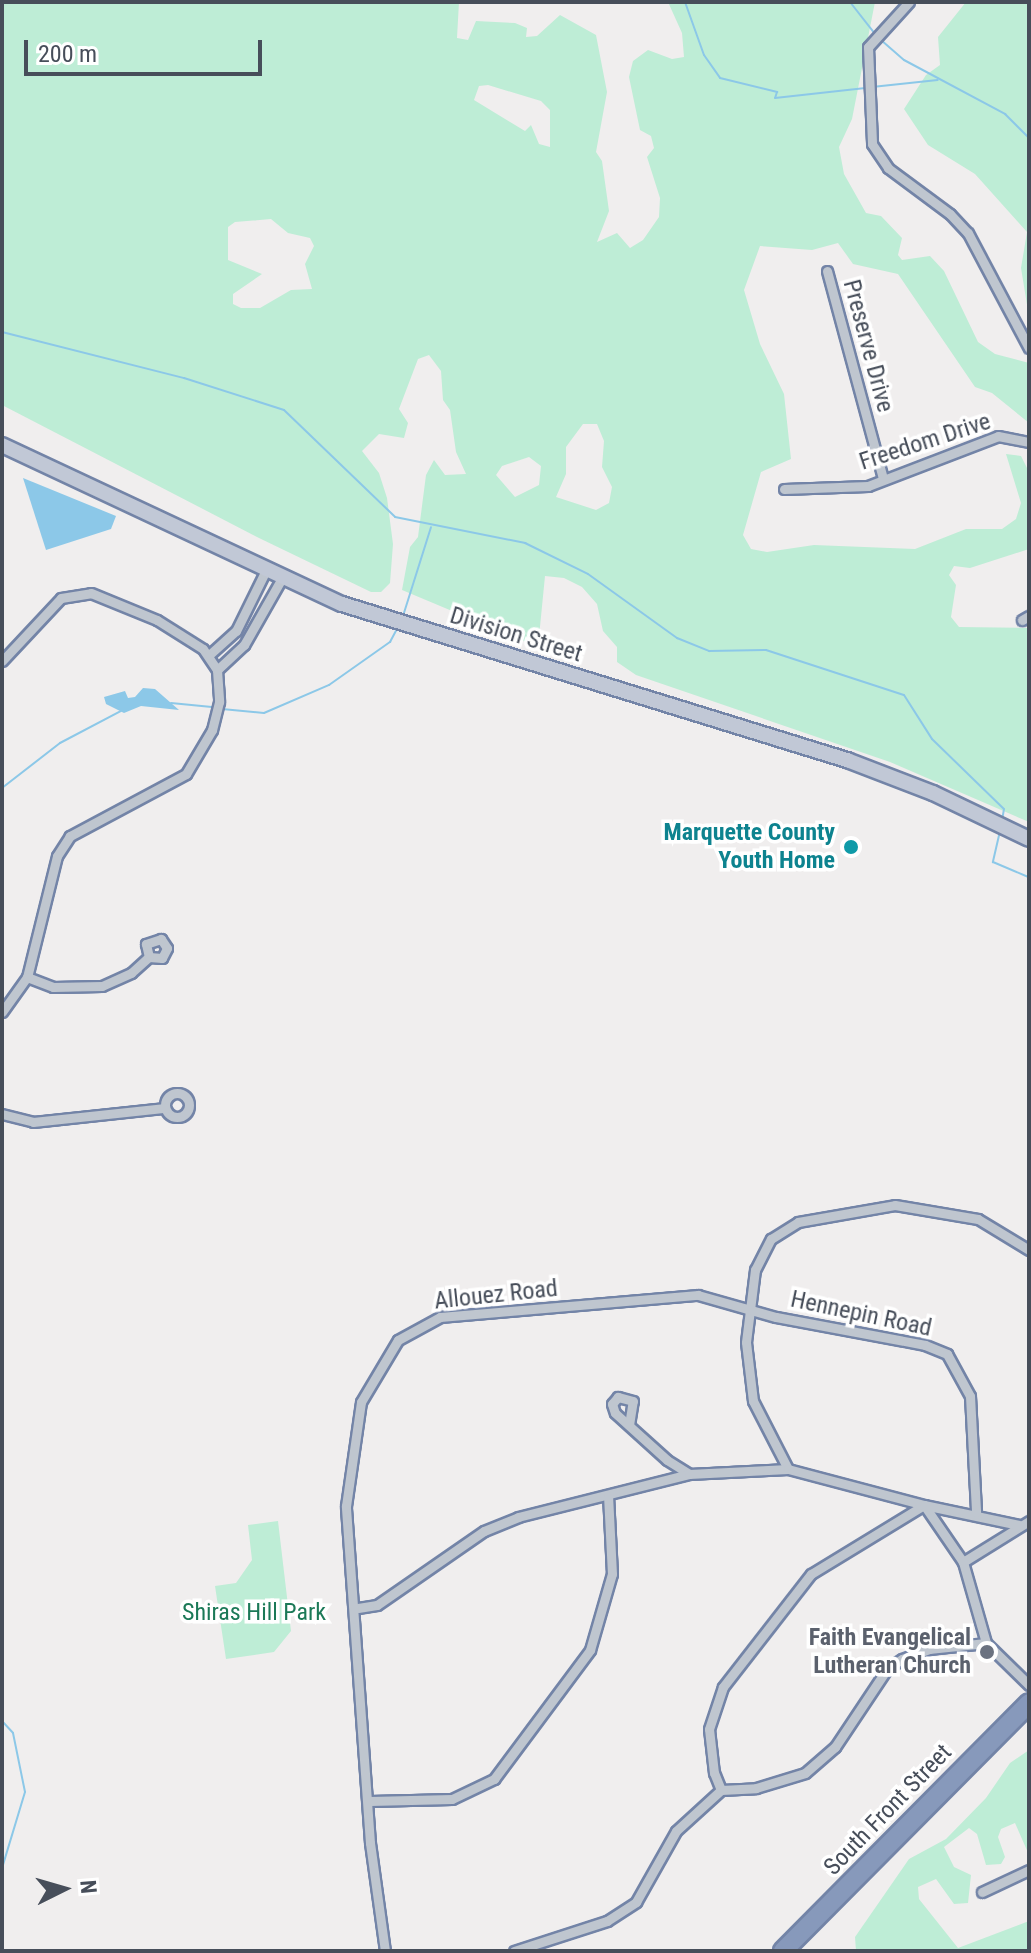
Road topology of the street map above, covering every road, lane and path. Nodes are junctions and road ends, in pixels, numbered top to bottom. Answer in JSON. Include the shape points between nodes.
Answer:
{"nodes":[{"id":1,"x":909,"y":2,"type":"edge"},
{"id":2,"x":827,"y":271,"type":"dead end"},
{"id":3,"x":1029,"y":348,"type":"edge"},
{"id":4,"x":1029,"y":442,"type":"edge"},
{"id":5,"x":2,"y":445,"type":"edge"},
{"id":6,"x":883,"y":478,"type":"junction"},
{"id":7,"x":784,"y":489,"type":"dead end"},
{"id":8,"x":266,"y":570,"type":"junction"},
{"id":9,"x":282,"y":578,"type":"junction"},
{"id":10,"x":209,"y":655,"type":"junction"},
{"id":11,"x":2,"y":661,"type":"edge"},
{"id":12,"x":217,"y":670,"type":"junction"},
{"id":13,"x":1029,"y":839,"type":"edge"},
{"id":14,"x":149,"y":957,"type":"dead end"},
{"id":15,"x":27,"y":977,"type":"junction"},
{"id":16,"x":2,"y":1012,"type":"edge"},
{"id":17,"x":165,"y":1108,"type":"dead end"},
{"id":18,"x":2,"y":1114,"type":"edge"},
{"id":19,"x":1029,"y":1250,"type":"edge"},
{"id":20,"x":746,"y":1308,"type":"junction"},
{"id":21,"x":629,"y":1425,"type":"dead end"},
{"id":22,"x":788,"y":1469,"type":"junction"},
{"id":23,"x":689,"y":1474,"type":"junction"},
{"id":24,"x":608,"y":1496,"type":"junction"},
{"id":25,"x":924,"y":1505,"type":"junction"},
{"id":26,"x":976,"y":1512,"type":"junction"},
{"id":27,"x":1024,"y":1523,"type":"edge"},
{"id":28,"x":963,"y":1562,"type":"junction"},
{"id":29,"x":358,"y":1608,"type":"junction"},
{"id":30,"x":986,"y":1643,"type":"junction"},
{"id":31,"x":1029,"y":1685,"type":"edge"},
{"id":32,"x":1029,"y":1703,"type":"edge"},
{"id":33,"x":721,"y":1790,"type":"junction"},
{"id":34,"x":370,"y":1801,"type":"junction"},
{"id":35,"x":1029,"y":1870,"type":"edge"},
{"id":36,"x":982,"y":1892,"type":"dead end"},
{"id":37,"x":385,"y":1951,"type":"edge"},
{"id":38,"x":514,"y":1951,"type":"edge"},
{"id":39,"x":783,"y":1951,"type":"edge"}],
"edges":[{"from":1,"to":3,"type":"street","via":[[868,47],[872,144],[888,168],[968,233]]},
{"from":2,"to":6,"type":"street","name":"Preserve Drive"},
{"from":4,"to":6,"type":"street","name":"Freedom Drive","via":[[998,436]]},
{"from":5,"to":8,"type":"street","name":"Division Street"},
{"from":6,"to":7,"type":"street","name":"Freedom Drive","via":[[868,486]]},
{"from":8,"to":9,"type":"street","name":"Division Street"},
{"from":8,"to":10,"type":"street","via":[[236,631]]},
{"from":9,"to":12,"type":"street","via":[[244,645]]},
{"from":9,"to":13,"type":"street","name":"Division Street","via":[[382,617],[858,764]]},
{"from":10,"to":11,"type":"street","via":[[157,620],[91,593],[61,598]]},
{"from":10,"to":12,"type":"street"},
{"from":12,"to":15,"type":"street","via":[[219,702],[212,730],[186,774],[89,823],[70,836],[57,856]]},
{"from":14,"to":15,"type":"street","via":[[131,973],[102,986],[53,987]]},
{"from":15,"to":16,"type":"street"},
{"from":17,"to":18,"type":"street","via":[[33,1122]]},
{"from":19,"to":20,"type":"street","via":[[997,1227],[944,1212],[895,1205],[839,1213],[798,1222],[771,1239],[755,1270]]},
{"from":20,"to":22,"type":"street","via":[[753,1401]]},
{"from":20,"to":26,"type":"street","name":"Hennepin Road","via":[[947,1354],[970,1396]]},
{"from":20,"to":29,"type":"street","name":"Allouez Road","via":[[698,1295],[440,1317],[398,1340],[361,1402],[350,1463],[346,1506]]},
{"from":21,"to":23,"type":"street"},
{"from":22,"to":23,"type":"street"},
{"from":22,"to":25,"type":"street"},
{"from":23,"to":24,"type":"street"},
{"from":24,"to":29,"type":"street","via":[[484,1531],[377,1605]]},
{"from":24,"to":34,"type":"street","via":[[612,1574],[590,1650],[494,1779],[452,1799]]},
{"from":25,"to":26,"type":"street"},
{"from":25,"to":28,"type":"street"},
{"from":25,"to":33,"type":"street","via":[[811,1574],[723,1687],[709,1729]]},
{"from":26,"to":27,"type":"street"},
{"from":27,"to":28,"type":"street"},
{"from":28,"to":30,"type":"street"},
{"from":29,"to":34,"type":"street","name":"Allouez Road"},
{"from":30,"to":31,"type":"street"},
{"from":30,"to":33,"type":"street","via":[[929,1649],[902,1659],[887,1669],[835,1747],[805,1773],[756,1788]]},
{"from":32,"to":39,"type":"highway","name":"South Front Street"},
{"from":33,"to":38,"type":"street","via":[[676,1831],[636,1902],[607,1921]]},
{"from":34,"to":37,"type":"street","name":"Allouez Road"},
{"from":35,"to":36,"type":"street"}]}
